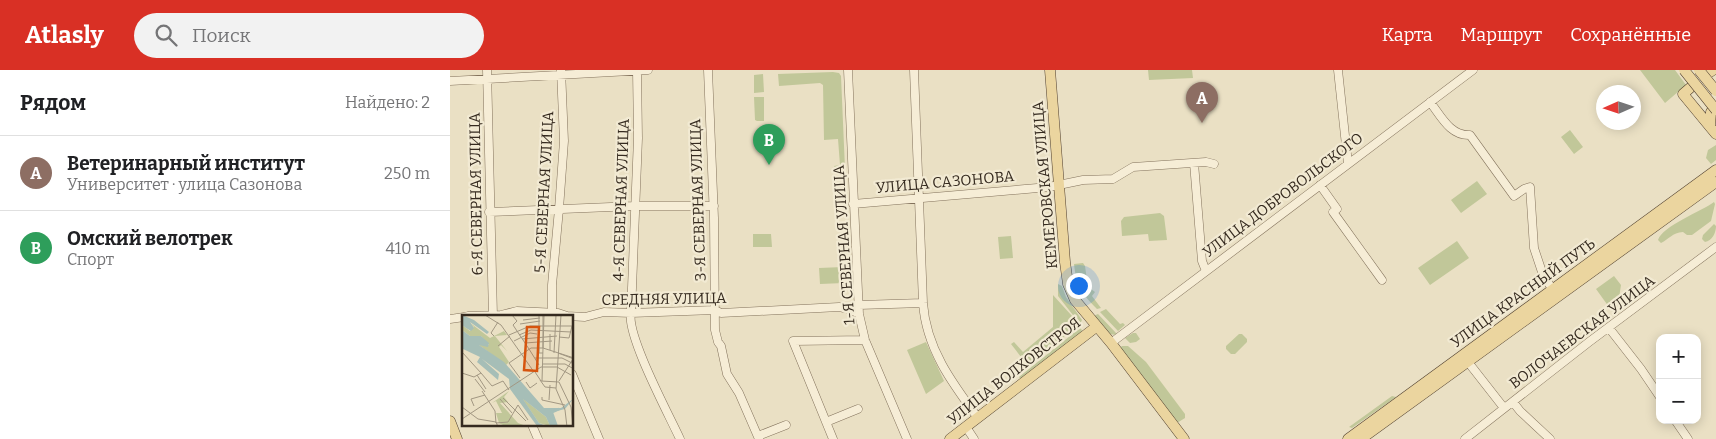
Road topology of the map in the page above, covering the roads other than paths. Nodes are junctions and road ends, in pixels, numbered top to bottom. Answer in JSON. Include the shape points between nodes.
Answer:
{"nodes":[{"id":1,"x":486,"y":70,"type":"edge"},
{"id":2,"x":637,"y":70,"type":"edge"},
{"id":3,"x":648,"y":70,"type":"edge"},
{"id":4,"x":708,"y":70,"type":"edge"},
{"id":5,"x":848,"y":70,"type":"edge"},
{"id":6,"x":914,"y":70,"type":"edge"},
{"id":7,"x":1050,"y":70,"type":"edge"},
{"id":8,"x":1338,"y":70,"type":"edge"},
{"id":9,"x":1473,"y":70,"type":"edge"},
{"id":10,"x":1684,"y":70,"type":"edge"},
{"id":11,"x":1699,"y":70,"type":"edge"},
{"id":12,"x":561,"y":73,"type":"edge"},
{"id":13,"x":487,"y":79,"type":"junction"},
{"id":14,"x":450,"y":81,"type":"edge"},
{"id":15,"x":1686,"y":91,"type":"dead end"},
{"id":16,"x":1716,"y":91,"type":"edge"},
{"id":17,"x":1430,"y":102,"type":"junction"},
{"id":18,"x":1714,"y":111,"type":"edge"},
{"id":19,"x":1713,"y":130,"type":"edge"},
{"id":20,"x":1194,"y":163,"type":"junction"},
{"id":21,"x":1214,"y":164,"type":"dead end"},
{"id":22,"x":1348,"y":164,"type":"junction"},
{"id":23,"x":1716,"y":170,"type":"edge"},
{"id":24,"x":1716,"y":182,"type":"edge"},
{"id":25,"x":1059,"y":185,"type":"junction"},
{"id":26,"x":1320,"y":185,"type":"junction"},
{"id":27,"x":919,"y":199,"type":"junction"},
{"id":28,"x":853,"y":204,"type":"junction"},
{"id":29,"x":636,"y":206,"type":"junction"},
{"id":30,"x":714,"y":206,"type":"junction"},
{"id":31,"x":560,"y":209,"type":"junction"},
{"id":32,"x":489,"y":212,"type":"junction"},
{"id":33,"x":1716,"y":247,"type":"edge"},
{"id":34,"x":1206,"y":271,"type":"junction"},
{"id":35,"x":1382,"y":280,"type":"dead end"},
{"id":36,"x":1553,"y":290,"type":"junction"},
{"id":37,"x":923,"y":303,"type":"junction"},
{"id":38,"x":858,"y":305,"type":"junction"},
{"id":39,"x":715,"y":310,"type":"junction"},
{"id":40,"x":631,"y":313,"type":"junction"},
{"id":41,"x":859,"y":314,"type":"junction"},
{"id":42,"x":493,"y":315,"type":"edge"},
{"id":43,"x":501,"y":315,"type":"edge"},
{"id":44,"x":551,"y":315,"type":"edge"},
{"id":45,"x":564,"y":315,"type":"edge"},
{"id":46,"x":574,"y":316,"type":"edge"},
{"id":47,"x":1096,"y":326,"type":"junction"},
{"id":48,"x":1609,"y":328,"type":"junction"},
{"id":49,"x":865,"y":340,"type":"junction"},
{"id":50,"x":1111,"y":343,"type":"junction"},
{"id":51,"x":1465,"y":359,"type":"junction"},
{"id":52,"x":574,"y":379,"type":"edge"},
{"id":53,"x":1656,"y":390,"type":"edge"},
{"id":54,"x":1513,"y":402,"type":"junction"},
{"id":55,"x":858,"y":408,"type":"dead end"},
{"id":56,"x":1504,"y":408,"type":"junction"},
{"id":57,"x":978,"y":418,"type":"junction"},
{"id":58,"x":450,"y":421,"type":"edge"},
{"id":59,"x":826,"y":422,"type":"junction"},
{"id":60,"x":1678,"y":424,"type":"edge"},
{"id":61,"x":786,"y":425,"type":"dead end"},
{"id":62,"x":532,"y":426,"type":"edge"},
{"id":63,"x":966,"y":427,"type":"junction"},
{"id":64,"x":758,"y":437,"type":"edge"},
{"id":65,"x":457,"y":439,"type":"edge"},
{"id":66,"x":538,"y":439,"type":"edge"},
{"id":67,"x":599,"y":439,"type":"edge"},
{"id":68,"x":680,"y":439,"type":"edge"},
{"id":69,"x":833,"y":439,"type":"edge"},
{"id":70,"x":907,"y":439,"type":"edge"},
{"id":71,"x":950,"y":439,"type":"edge"},
{"id":72,"x":974,"y":439,"type":"edge"},
{"id":73,"x":1184,"y":439,"type":"edge"},
{"id":74,"x":1348,"y":439,"type":"edge"},
{"id":75,"x":1361,"y":439,"type":"edge"},
{"id":76,"x":1465,"y":439,"type":"edge"},
{"id":77,"x":1550,"y":439,"type":"edge"},
{"id":78,"x":1688,"y":439,"type":"edge"}],
"edges":[{"from":1,"to":13,"type":"street","name":"6-Я СЕВЕРНАЯ УЛИЦА"},
{"from":2,"to":3,"type":"street"},
{"from":2,"to":12,"type":"street"},
{"from":2,"to":29,"type":"street","name":"4-Я СЕВЕРНАЯ УЛИЦА"},
{"from":4,"to":30,"type":"street","name":"3-Я СЕВЕРНАЯ УЛИЦА"},
{"from":5,"to":28,"type":"street","name":"1-Я СЕВЕРНАЯ УЛИЦА"},
{"from":6,"to":27,"type":"street"},
{"from":7,"to":25,"type":"main road","name":"КЕМЕРОВСКАЯ УЛИЦА"},
{"from":8,"to":22,"type":"street"},
{"from":9,"to":17,"type":"street","name":"УЛИЦА ДОБРОВОЛЬСКОГО"},
{"from":10,"to":18,"type":"main road","bridge":true},
{"from":11,"to":16,"type":"main road","bridge":true},
{"from":12,"to":13,"type":"street"},
{"from":12,"to":31,"type":"street","name":"5-Я СЕВЕРНАЯ УЛИЦА","via":[[564,117]]},
{"from":13,"to":14,"type":"street"},
{"from":13,"to":32,"type":"street","name":"6-Я СЕВЕРНАЯ УЛИЦА"},
{"from":15,"to":19,"type":"main road"},
{"from":17,"to":22,"type":"street","name":"УЛИЦА ДОБРОВОЛЬСКОГО"},
{"from":17,"to":36,"type":"street","via":[[1454,132],[1470,135],[1514,196],[1530,187],[1534,248],[1543,275]]},
{"from":18,"to":19,"type":"main road"},
{"from":20,"to":21,"type":"street","name":"УЛИЦА САЗОНОВА"},
{"from":20,"to":25,"type":"street","name":"УЛИЦА САЗОНОВА","via":[[1133,167],[1113,179]]},
{"from":20,"to":34,"type":"street","via":[[1202,261]]},
{"from":22,"to":26,"type":"street","name":"УЛИЦА ДОБРОВОЛЬСКОГО"},
{"from":23,"to":36,"type":"main road","name":"УЛИЦА КРАСНЫЙ ПУТЬ"},
{"from":24,"to":51,"type":"main road","name":"УЛИЦА КРАСНЫЙ ПУТЬ"},
{"from":25,"to":27,"type":"street","name":"УЛИЦА САЗОНОВА"},
{"from":25,"to":47,"type":"main road","name":"КЕМЕРОВСКАЯ УЛИЦА","via":[[1068,284],[1074,300]]},
{"from":26,"to":34,"type":"street","name":"УЛИЦА ДОБРОВОЛЬСКОГО"},
{"from":26,"to":35,"type":"street","via":[[1337,209],[1333,212]]},
{"from":27,"to":28,"type":"street","name":"УЛИЦА САЗОНОВА"},
{"from":27,"to":37,"type":"street"},
{"from":28,"to":38,"type":"street","name":"1-Я СЕВЕРНАЯ УЛИЦА"},
{"from":29,"to":30,"type":"street"},
{"from":29,"to":31,"type":"street"},
{"from":29,"to":40,"type":"street","name":"4-Я СЕВЕРНАЯ УЛИЦА"},
{"from":30,"to":39,"type":"street","name":"3-Я СЕВЕРНАЯ УЛИЦА"},
{"from":31,"to":32,"type":"street"},
{"from":31,"to":44,"type":"street","name":"5-Я СЕВЕРНАЯ УЛИЦА"},
{"from":32,"to":42,"type":"street","name":"6-Я СЕВЕРНАЯ УЛИЦА"},
{"from":33,"to":48,"type":"street","name":"ВОЛОЧАЕВСКАЯ УЛИЦА"},
{"from":34,"to":50,"type":"street","name":"УЛИЦА ДОБРОВОЛЬСКОГО"},
{"from":36,"to":51,"type":"main road","name":"УЛИЦА КРАСНЫЙ ПУТЬ"},
{"from":37,"to":38,"type":"street"},
{"from":37,"to":57,"type":"street","via":[[934,348],[951,381]]},
{"from":38,"to":41,"type":"street","name":"1-Я СЕВЕРНАЯ УЛИЦА"},
{"from":39,"to":40,"type":"street","name":"СРЕДНЯЯ УЛИЦА"},
{"from":39,"to":41,"type":"street","name":"СРЕДНЯЯ УЛИЦА","via":[[721,313],[839,307]]},
{"from":39,"to":64,"type":"street","name":"3-Я СЕВЕРНАЯ УЛИЦА","via":[[715,330],[728,374]]},
{"from":40,"to":46,"type":"street","name":"СРЕДНЯЯ УЛИЦА","via":[[604,312]]},
{"from":40,"to":68,"type":"street","name":"4-Я СЕВЕРНАЯ УЛИЦА","via":[[635,343]]},
{"from":41,"to":49,"type":"street","name":"1-Я СЕВЕРНАЯ УЛИЦА"},
{"from":43,"to":44,"type":"street","name":"СРЕДНЯЯ УЛИЦА","via":[[517,311]]},
{"from":44,"to":45,"type":"street","name":"СРЕДНЯЯ УЛИЦА"},
{"from":47,"to":50,"type":"main road","name":"КЕМЕРОВСКАЯ УЛИЦА"},
{"from":47,"to":57,"type":"main road","name":"УЛИЦА ВОЛХОВСТРОЯ"},
{"from":48,"to":53,"type":"street"},
{"from":48,"to":54,"type":"street","name":"ВОЛОЧАЕВСКАЯ УЛИЦА"},
{"from":49,"to":59,"type":"street","via":[[793,341]]},
{"from":49,"to":70,"type":"street","name":"1-Я СЕВЕРНАЯ УЛИЦА"},
{"from":50,"to":73,"type":"main road","name":"КЕМЕРОВСКАЯ УЛИЦА"},
{"from":51,"to":56,"type":"street"},
{"from":51,"to":74,"type":"main road","name":"УЛИЦА КРАСНЫЙ ПУТЬ"},
{"from":51,"to":75,"type":"main road","name":"УЛИЦА КРАСНЫЙ ПУТЬ"},
{"from":52,"to":67,"type":"street"},
{"from":54,"to":56,"type":"street","name":"ВОЛОЧАЕВСКАЯ УЛИЦА"},
{"from":54,"to":77,"type":"street"},
{"from":55,"to":59,"type":"street"},
{"from":56,"to":76,"type":"street","name":"ВОЛОЧАЕВСКАЯ УЛИЦА"},
{"from":57,"to":63,"type":"main road","name":"УЛИЦА ВОЛХОВСТРОЯ"},
{"from":58,"to":65,"type":"main road"},
{"from":59,"to":69,"type":"street"},
{"from":60,"to":78,"type":"street"},
{"from":61,"to":64,"type":"street"},
{"from":62,"to":66,"type":"street"},
{"from":63,"to":71,"type":"main road","name":"УЛИЦА ВОЛХОВСТРОЯ"},
{"from":63,"to":72,"type":"street"}]}
